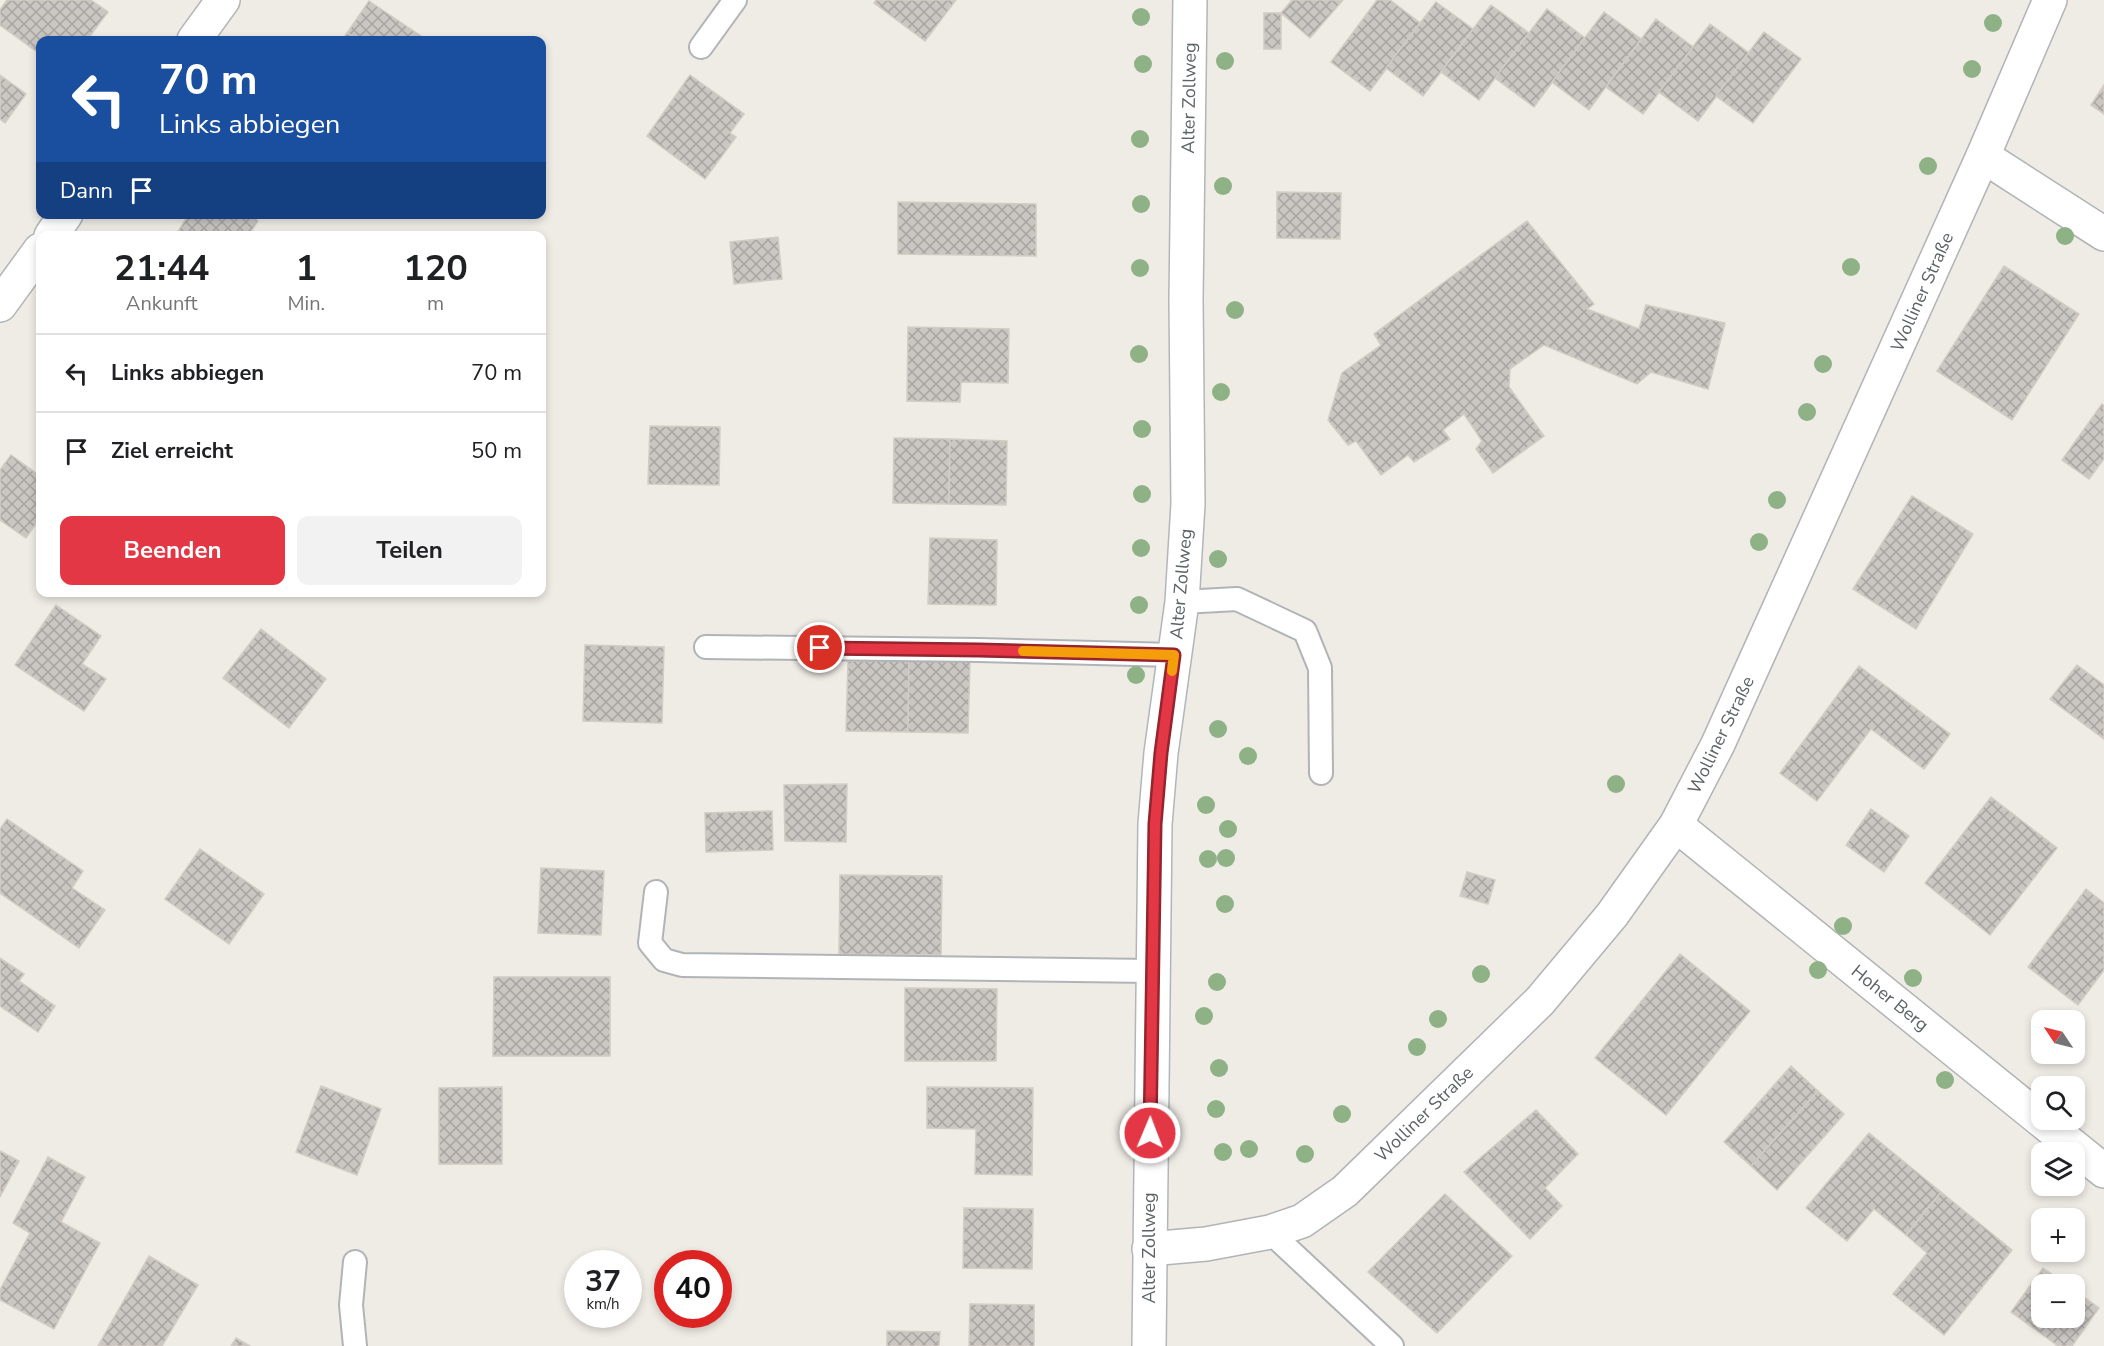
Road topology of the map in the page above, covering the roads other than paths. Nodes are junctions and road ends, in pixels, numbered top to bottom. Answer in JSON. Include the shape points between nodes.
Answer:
{"nodes":[{"id":1,"x":223,"y":0,"type":"edge"},
{"id":2,"x":735,"y":0,"type":"edge"},
{"id":3,"x":1190,"y":0,"type":"edge"},
{"id":4,"x":2050,"y":0,"type":"edge"},
{"id":5,"x":197,"y":36,"type":"edge"},
{"id":6,"x":701,"y":47,"type":"dead end"},
{"id":7,"x":1983,"y":156,"type":"junction"},
{"id":8,"x":2104,"y":234,"type":"edge"},
{"id":9,"x":36,"y":256,"type":"edge"},
{"id":10,"x":0,"y":305,"type":"edge"},
{"id":11,"x":1182,"y":602,"type":"junction"},
{"id":12,"x":706,"y":647,"type":"dead end"},
{"id":13,"x":1174,"y":655,"type":"junction"},
{"id":14,"x":1321,"y":773,"type":"dead end"},
{"id":15,"x":1676,"y":825,"type":"junction"},
{"id":16,"x":656,"y":892,"type":"dead end"},
{"id":17,"x":1152,"y":971,"type":"junction"},
{"id":18,"x":2104,"y":1171,"type":"edge"},
{"id":19,"x":1270,"y":1232,"type":"junction"},
{"id":20,"x":1149,"y":1249,"type":"junction"},
{"id":21,"x":355,"y":1262,"type":"dead end"},
{"id":22,"x":355,"y":1346,"type":"edge"},
{"id":23,"x":1149,"y":1346,"type":"edge"},
{"id":24,"x":1392,"y":1346,"type":"edge"}],
"edges":[{"from":1,"to":5,"type":"street"},
{"from":2,"to":6,"type":"lane"},
{"from":3,"to":11,"type":"street","name":"Alter Zollweg","via":[[1188,504]]},
{"from":4,"to":7,"type":"street","name":"Wolliner Straße"},
{"from":7,"to":8,"type":"street"},
{"from":7,"to":15,"type":"street","name":"Wolliner Straße","via":[[1718,744]]},
{"from":9,"to":10,"type":"street"},
{"from":11,"to":13,"type":"street","name":"Alter Zollweg"},
{"from":11,"to":14,"type":"lane","via":[[1237,599],[1305,631],[1320,668]]},
{"from":12,"to":13,"type":"lane"},
{"from":13,"to":17,"type":"street","name":"Alter Zollweg","via":[[1155,824]]},
{"from":15,"to":18,"type":"street","name":"Hoher Berg"},
{"from":15,"to":19,"type":"street","name":"Wolliner Straße","via":[[1612,915],[1540,1001],[1345,1191],[1302,1221]]},
{"from":16,"to":17,"type":"lane","via":[[650,943],[664,960],[682,965]]},
{"from":17,"to":20,"type":"street","name":"Alter Zollweg"},
{"from":19,"to":20,"type":"street","name":"Wolliner Straße"},
{"from":19,"to":24,"type":"lane"},
{"from":20,"to":23,"type":"street","name":"Alter Zollweg"},
{"from":21,"to":22,"type":"lane","via":[[351,1305]]}]}
